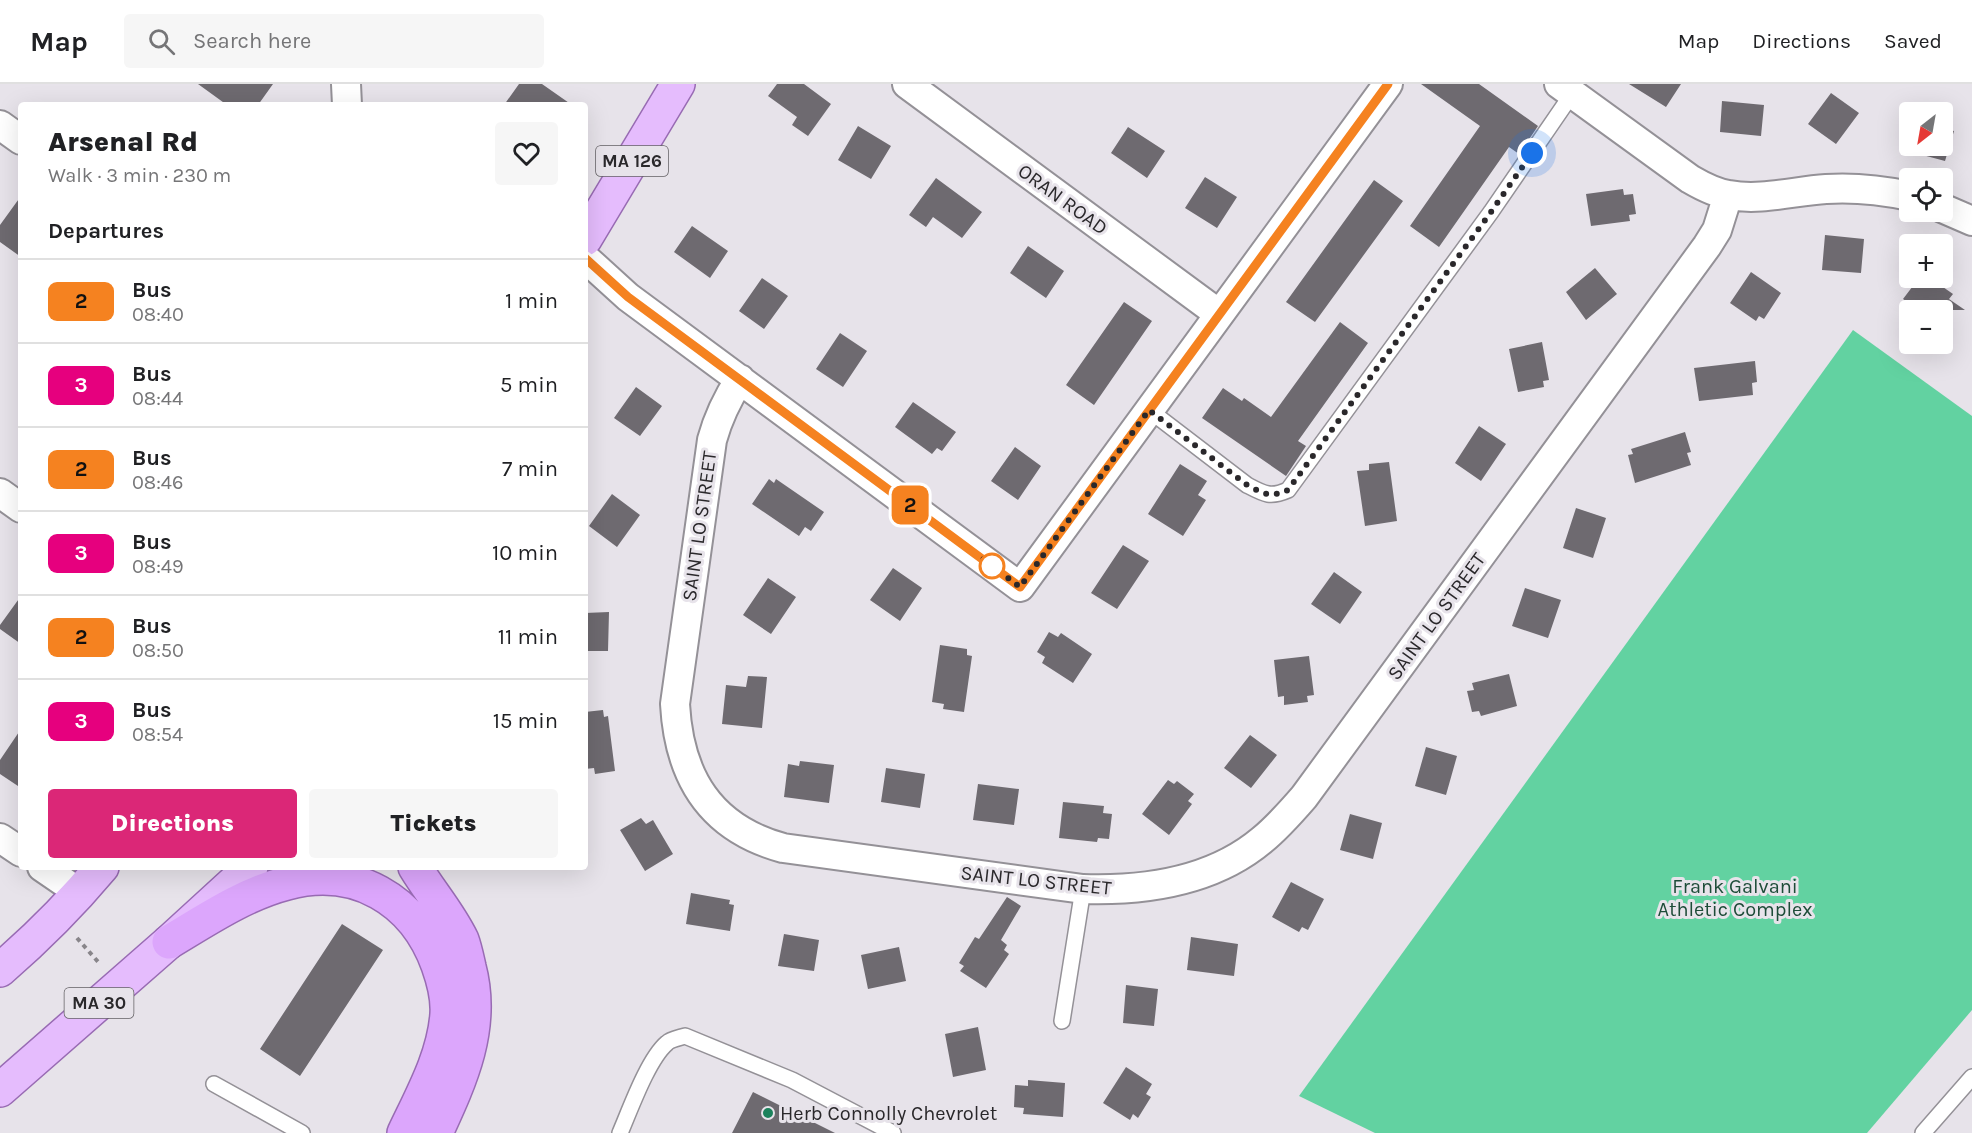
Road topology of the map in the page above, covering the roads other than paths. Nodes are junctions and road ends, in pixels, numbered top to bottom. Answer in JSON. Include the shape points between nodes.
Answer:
{"nodes":[{"id":1,"x":346,"y":84,"type":"edge"},
{"id":2,"x":678,"y":84,"type":"edge"},
{"id":3,"x":907,"y":84,"type":"edge"},
{"id":4,"x":1388,"y":84,"type":"edge"},
{"id":5,"x":1566,"y":89,"type":"edge"},
{"id":6,"x":347,"y":102,"type":"edge"},
{"id":7,"x":0,"y":125,"type":"edge"},
{"id":8,"x":18,"y":138,"type":"edge"},
{"id":9,"x":1899,"y":194,"type":"edge"},
{"id":10,"x":1728,"y":195,"type":"junction"},
{"id":11,"x":1953,"y":212,"type":"edge"},
{"id":12,"x":1972,"y":220,"type":"edge"},
{"id":13,"x":588,"y":234,"type":"edge"},
{"id":14,"x":588,"y":261,"type":"edge"},
{"id":15,"x":1220,"y":314,"type":"junction"},
{"id":16,"x":740,"y":380,"type":"junction"},
{"id":17,"x":1149,"y":410,"type":"junction"},
{"id":18,"x":0,"y":493,"type":"edge"},
{"id":19,"x":18,"y":506,"type":"edge"},
{"id":20,"x":0,"y":838,"type":"edge"},
{"id":21,"x":18,"y":850,"type":"edge"},
{"id":22,"x":46,"y":870,"type":"edge"},
{"id":23,"x":99,"y":870,"type":"edge"},
{"id":24,"x":248,"y":870,"type":"edge"},
{"id":25,"x":417,"y":870,"type":"edge"},
{"id":26,"x":1083,"y":889,"type":"junction"},
{"id":27,"x":80,"y":893,"type":"junction"},
{"id":28,"x":169,"y":942,"type":"junction"},
{"id":29,"x":0,"y":970,"type":"edge"},
{"id":30,"x":1062,"y":1021,"type":"dead end"},
{"id":31,"x":1972,"y":1077,"type":"edge"},
{"id":32,"x":214,"y":1084,"type":"dead end"},
{"id":33,"x":0,"y":1090,"type":"edge"},
{"id":34,"x":302,"y":1133,"type":"edge"},
{"id":35,"x":404,"y":1133,"type":"edge"},
{"id":36,"x":436,"y":1133,"type":"edge"},
{"id":37,"x":620,"y":1133,"type":"edge"},
{"id":38,"x":893,"y":1133,"type":"edge"},
{"id":39,"x":1923,"y":1133,"type":"edge"}],
"edges":[{"from":1,"to":6,"type":"street"},
{"from":2,"to":13,"type":"main road","number":"MA 126"},
{"from":3,"to":15,"type":"street","name":"ORAN ROAD"},
{"from":4,"to":15,"type":"street"},
{"from":5,"to":10,"type":"street","via":[[1690,179]]},
{"from":5,"to":17,"type":"lane","via":[[1491,212],[1288,490],[1275,496],[1247,485]]},
{"from":7,"to":8,"type":"street"},
{"from":9,"to":10,"type":"street","via":[[1854,188],[1749,198]]},
{"from":10,"to":26,"type":"street","name":"SAINT LO STREET","via":[[1717,230],[1707,246],[1284,820],[1261,841],[1209,872],[1150,887]]},
{"from":11,"to":12,"type":"street"},
{"from":14,"to":16,"type":"street","via":[[628,297]]},
{"from":15,"to":17,"type":"street"},
{"from":16,"to":17,"type":"street","via":[[1020,587]]},
{"from":16,"to":26,"type":"street","name":"SAINT LO STREET","via":[[726,401],[712,440],[675,704],[681,752],[703,795],[739,831],[783,848]]},
{"from":18,"to":19,"type":"street"},
{"from":20,"to":21,"type":"street"},
{"from":22,"to":27,"type":"street"},
{"from":23,"to":27,"type":"main road"},
{"from":24,"to":28,"type":"main road","number":"MA 30"},
{"from":25,"to":36,"type":"highway","via":[[463,942],[475,1008],[464,1068]]},
{"from":26,"to":30,"type":"lane"},
{"from":27,"to":29,"type":"main road"},
{"from":28,"to":33,"type":"main road","number":"MA 30"},
{"from":28,"to":35,"type":"highway","via":[[243,900],[287,883],[322,877],[356,882],[385,894],[412,918],[432,947],[447,1012],[429,1080]]},
{"from":31,"to":39,"type":"lane"},
{"from":32,"to":34,"type":"lane"},
{"from":37,"to":38,"type":"lane","via":[[656,1057],[668,1042],[685,1036],[792,1080]]}]}
